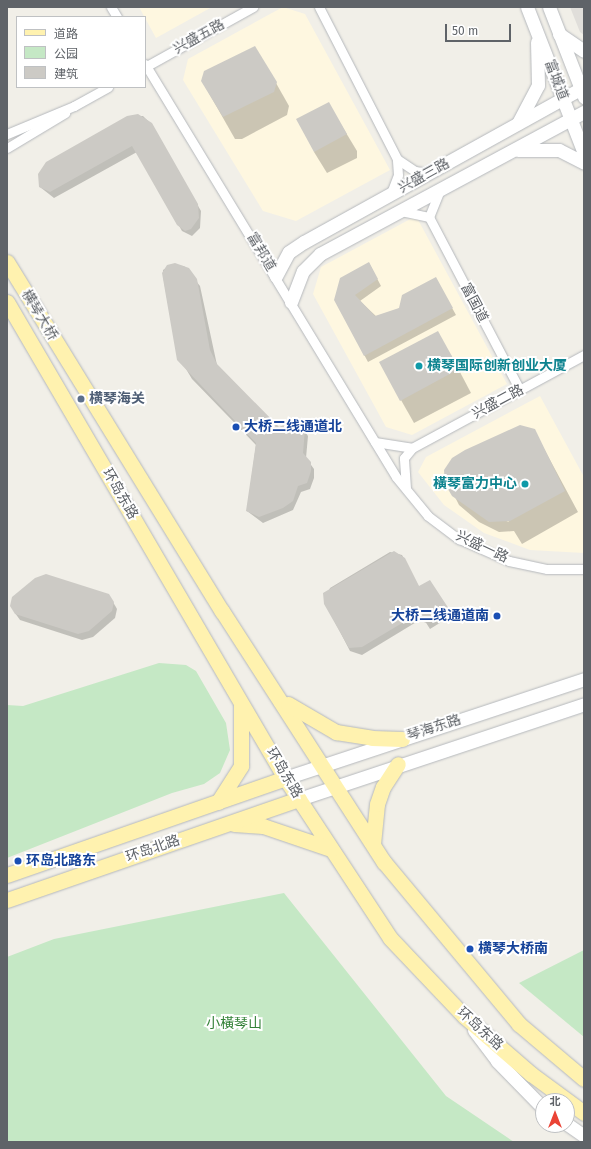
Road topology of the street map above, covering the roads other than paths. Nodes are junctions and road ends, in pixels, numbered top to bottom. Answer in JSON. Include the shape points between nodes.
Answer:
{"nodes":[{"id":1,"x":111,"y":7,"type":"edge"},
{"id":2,"x":253,"y":7,"type":"edge"},
{"id":3,"x":319,"y":7,"type":"edge"},
{"id":4,"x":527,"y":7,"type":"edge"},
{"id":5,"x":549,"y":7,"type":"edge"},
{"id":6,"x":116,"y":16,"type":"edge"},
{"id":7,"x":535,"y":24,"type":"junction"},
{"id":8,"x":559,"y":34,"type":"junction"},
{"id":9,"x":584,"y":51,"type":"edge"},
{"id":10,"x":146,"y":65,"type":"edge"},
{"id":11,"x":146,"y":68,"type":"edge"},
{"id":12,"x":106,"y":88,"type":"edge"},
{"id":13,"x":583,"y":91,"type":"edge"},
{"id":14,"x":563,"y":98,"type":"junction"},
{"id":15,"x":74,"y":106,"type":"junction"},
{"id":16,"x":584,"y":112,"type":"edge"},
{"id":17,"x":571,"y":118,"type":"junction"},
{"id":18,"x":518,"y":124,"type":"junction"},
{"id":19,"x":7,"y":134,"type":"edge"},
{"id":20,"x":7,"y":148,"type":"edge"},
{"id":21,"x":512,"y":151,"type":"junction"},
{"id":22,"x":584,"y":153,"type":"edge"},
{"id":23,"x":397,"y":159,"type":"junction"},
{"id":24,"x":584,"y":163,"type":"edge"},
{"id":25,"x":430,"y":173,"type":"junction"},
{"id":26,"x":440,"y":190,"type":"junction"},
{"id":27,"x":391,"y":194,"type":"junction"},
{"id":28,"x":399,"y":210,"type":"junction"},
{"id":29,"x":429,"y":217,"type":"junction"},
{"id":30,"x":7,"y":262,"type":"edge"},
{"id":31,"x":276,"y":276,"type":"junction"},
{"id":32,"x":7,"y":302,"type":"edge"},
{"id":33,"x":291,"y":302,"type":"junction"},
{"id":34,"x":584,"y":355,"type":"edge"},
{"id":35,"x":70,"y":368,"type":"joint"},
{"id":36,"x":52,"y":378,"type":"joint"},
{"id":37,"x":520,"y":390,"type":"junction"},
{"id":38,"x":375,"y":442,"type":"junction"},
{"id":39,"x":412,"y":448,"type":"junction"},
{"id":40,"x":406,"y":489,"type":"junction"},
{"id":41,"x":584,"y":569,"type":"edge"},
{"id":42,"x":584,"y":679,"type":"edge"},
{"id":43,"x":269,"y":683,"type":"junction"},
{"id":44,"x":241,"y":700,"type":"junction"},
{"id":45,"x":584,"y":704,"type":"edge"},
{"id":46,"x":402,"y":739,"type":"junction"},
{"id":47,"x":324,"y":764,"type":"junction"},
{"id":48,"x":398,"y":764,"type":"junction"},
{"id":49,"x":285,"y":778,"type":"junction"},
{"id":50,"x":337,"y":784,"type":"junction"},
{"id":51,"x":299,"y":799,"type":"junction"},
{"id":52,"x":218,"y":802,"type":"junction"},
{"id":53,"x":227,"y":823,"type":"junction"},
{"id":54,"x":373,"y":844,"type":"junction"},
{"id":55,"x":331,"y":849,"type":"junction"},
{"id":56,"x":7,"y":875,"type":"edge"},
{"id":57,"x":7,"y":900,"type":"edge"},
{"id":58,"x":464,"y":1016,"type":"junction"},
{"id":59,"x":563,"y":1064,"type":"junction"},
{"id":60,"x":584,"y":1069,"type":"edge"},
{"id":61,"x":584,"y":1079,"type":"edge"},
{"id":62,"x":535,"y":1100,"type":"edge"},
{"id":63,"x":584,"y":1113,"type":"edge"},
{"id":64,"x":575,"y":1130,"type":"edge"},
{"id":65,"x":584,"y":1136,"type":"edge"}],
"edges":[{"from":1,"to":6,"type":"street"},
{"from":2,"to":10,"type":"street","name":"兴盛五路"},
{"from":3,"to":23,"type":"street"},
{"from":4,"to":7,"type":"street","name":"富城道"},
{"from":5,"to":8,"type":"street","name":"富城道"},
{"from":7,"to":14,"type":"street","name":"富城道"},
{"from":7,"to":18,"type":"street","via":[[538,85]]},
{"from":8,"to":9,"type":"street"},
{"from":8,"to":13,"type":"street","name":"富城道"},
{"from":11,"to":31,"type":"street","name":"富邦道"},
{"from":12,"to":15,"type":"street"},
{"from":13,"to":14,"type":"street","name":"兴盛三路"},
{"from":14,"to":17,"type":"street","name":"富城道"},
{"from":14,"to":18,"type":"street","name":"兴盛三路"},
{"from":15,"to":19,"type":"street"},
{"from":15,"to":20,"type":"street"},
{"from":16,"to":17,"type":"street","name":"兴盛三路"},
{"from":17,"to":21,"type":"street","name":"兴盛三路"},
{"from":17,"to":22,"type":"street","name":"富城道"},
{"from":18,"to":25,"type":"street","name":"兴盛三路"},
{"from":21,"to":24,"type":"street","via":[[552,148]]},
{"from":21,"to":26,"type":"street","name":"兴盛三路"},
{"from":23,"to":25,"type":"street","via":[[415,171]]},
{"from":23,"to":27,"type":"street","via":[[398,174]]},
{"from":25,"to":27,"type":"street","name":"兴盛三路"},
{"from":26,"to":28,"type":"street","name":"兴盛三路"},
{"from":26,"to":29,"type":"street"},
{"from":27,"to":31,"type":"street","name":"兴盛三路","via":[[289,252]]},
{"from":28,"to":29,"type":"street"},
{"from":28,"to":33,"type":"street","name":"兴盛三路","via":[[320,254],[303,271]]},
{"from":29,"to":37,"type":"street","name":"富国道"},
{"from":30,"to":35,"type":"main road","name":"横琴大桥"},
{"from":31,"to":33,"type":"street","name":"富邦道"},
{"from":32,"to":36,"type":"main road","name":"横琴大桥"},
{"from":33,"to":38,"type":"street","name":"富邦道"},
{"from":34,"to":37,"type":"street","name":"兴盛二路"},
{"from":35,"to":43,"type":"main road","name":"环岛东路"},
{"from":36,"to":44,"type":"main road","name":"环岛东路"},
{"from":37,"to":39,"type":"street","name":"兴盛二路"},
{"from":38,"to":39,"type":"street"},
{"from":38,"to":40,"type":"street","name":"兴盛一路"},
{"from":39,"to":40,"type":"street","via":[[404,458]]},
{"from":40,"to":41,"type":"street","name":"兴盛一路","via":[[428,516],[459,539],[493,555],[532,567]]},
{"from":42,"to":46,"type":"street","name":"琴海东路"},
{"from":43,"to":46,"type":"main road","via":[[290,707],[336,732],[372,738]]},
{"from":43,"to":47,"type":"main road","name":"环岛东路"},
{"from":44,"to":49,"type":"main road","name":"环岛东路"},
{"from":44,"to":52,"type":"main road","via":[[244,741],[241,766]]},
{"from":45,"to":48,"type":"street","name":"琴海东路"},
{"from":46,"to":47,"type":"street","name":"琴海东路"},
{"from":47,"to":49,"type":"street","name":"琴海东路"},
{"from":47,"to":50,"type":"main road","name":"环岛东路"},
{"from":48,"to":50,"type":"street","name":"琴海东路"},
{"from":48,"to":54,"type":"main road","via":[[383,787],[377,804]]},
{"from":49,"to":51,"type":"main road","name":"环岛东路"},
{"from":49,"to":52,"type":"main road","name":"环岛北路"},
{"from":50,"to":51,"type":"street","name":"琴海东路"},
{"from":50,"to":54,"type":"main road","name":"环岛东路"},
{"from":51,"to":53,"type":"main road","name":"环岛北路"},
{"from":51,"to":55,"type":"main road","name":"环岛东路"},
{"from":52,"to":56,"type":"main road","name":"环岛北路"},
{"from":53,"to":55,"type":"main road","via":[[263,826]]},
{"from":53,"to":57,"type":"main road","name":"环岛北路"},
{"from":54,"to":59,"type":"main road","name":"环岛东路","via":[[449,942],[519,1024]]},
{"from":55,"to":58,"type":"main road","name":"环岛东路","via":[[390,938]]},
{"from":58,"to":62,"type":"street","via":[[497,1061]]},
{"from":58,"to":63,"type":"main road","name":"环岛东路","via":[[531,1074]]},
{"from":59,"to":60,"type":"street"},
{"from":59,"to":61,"type":"main road","name":"环岛东路"},
{"from":64,"to":65,"type":"street"}]}
